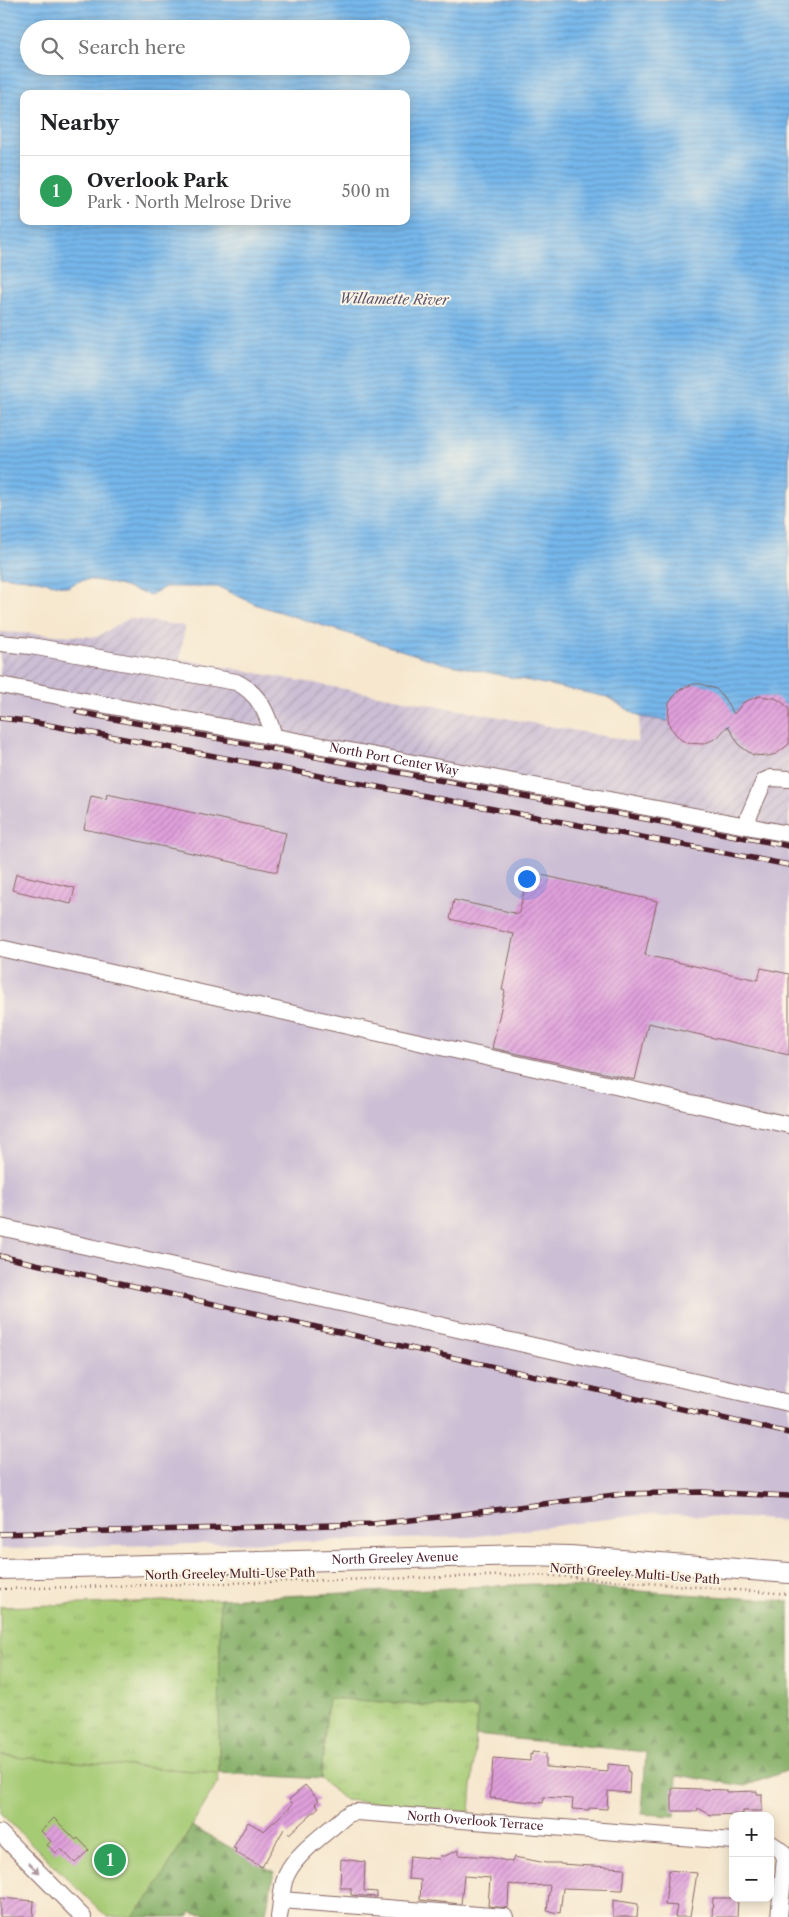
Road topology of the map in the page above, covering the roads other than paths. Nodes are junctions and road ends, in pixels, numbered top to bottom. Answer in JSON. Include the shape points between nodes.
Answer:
{"nodes":[{"id":1,"x":0,"y":643,"type":"edge"},
{"id":2,"x":0,"y":685,"type":"edge"},
{"id":3,"x":274,"y":736,"type":"junction"},
{"id":4,"x":789,"y":779,"type":"edge"},
{"id":5,"x":745,"y":825,"type":"junction"},
{"id":6,"x":789,"y":834,"type":"edge"},
{"id":7,"x":0,"y":948,"type":"edge"},
{"id":8,"x":789,"y":1126,"type":"edge"},
{"id":9,"x":0,"y":1227,"type":"edge"},
{"id":10,"x":789,"y":1403,"type":"edge"},
{"id":11,"x":0,"y":1568,"type":"edge"},
{"id":12,"x":789,"y":1573,"type":"edge"},
{"id":13,"x":0,"y":1833,"type":"edge"},
{"id":14,"x":729,"y":1840,"type":"edge"},
{"id":15,"x":774,"y":1846,"type":"edge"},
{"id":16,"x":281,"y":1900,"type":"junction"},
{"id":17,"x":83,"y":1917,"type":"edge"},
{"id":18,"x":280,"y":1917,"type":"edge"},
{"id":19,"x":505,"y":1917,"type":"edge"},
{"id":20,"x":779,"y":1917,"type":"edge"}],
"edges":[{"from":1,"to":3,"type":"street","via":[[236,682],[256,696]]},
{"from":2,"to":3,"type":"street","name":"North Port Center Way"},
{"from":3,"to":5,"type":"street","name":"North Port Center Way"},
{"from":4,"to":5,"type":"street","via":[[764,781]]},
{"from":5,"to":6,"type":"street","name":"North Port Center Way"},
{"from":7,"to":8,"type":"street"},
{"from":9,"to":10,"type":"street"},
{"from":11,"to":12,"type":"main road","name":"North Greeley Avenue","via":[[523,1555]]},
{"from":13,"to":17,"type":"street","one_way":true},
{"from":14,"to":16,"type":"street","name":"North Overlook Terrace","via":[[357,1812],[343,1818],[297,1859],[284,1882]]},
{"from":15,"to":20,"type":"street","via":[[785,1858]]},
{"from":16,"to":18,"type":"street","name":"North Overlook Terrace"},
{"from":16,"to":19,"type":"street"}]}
